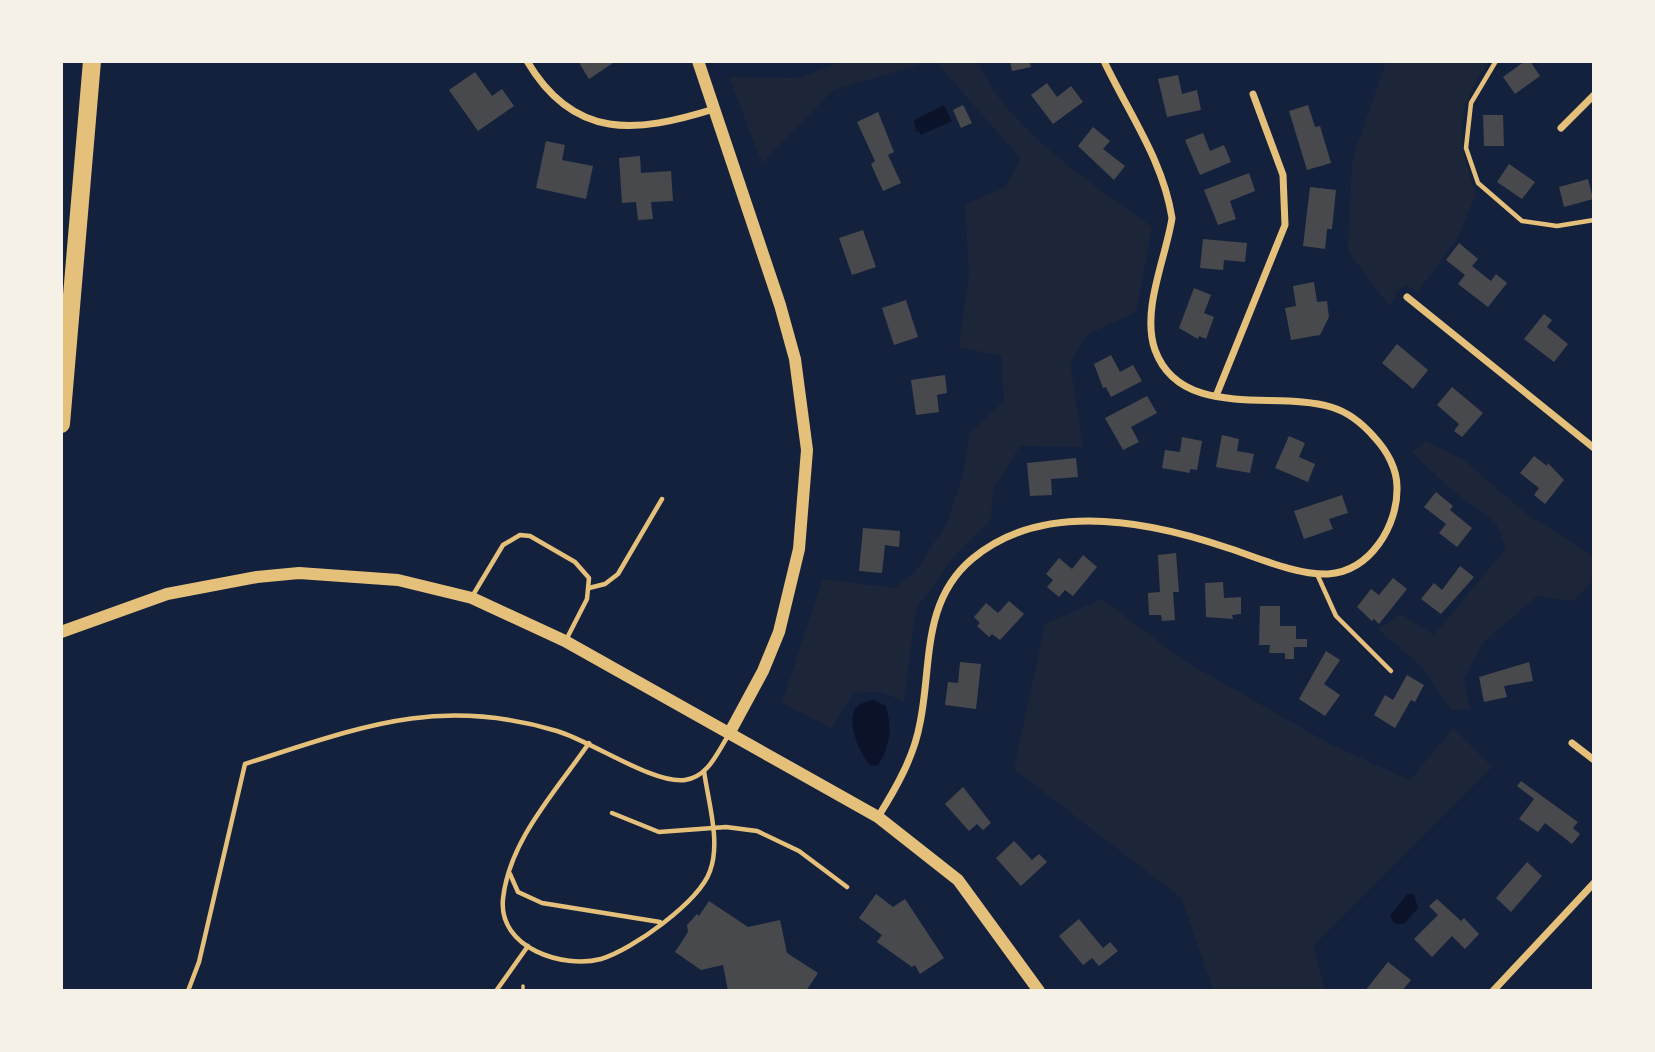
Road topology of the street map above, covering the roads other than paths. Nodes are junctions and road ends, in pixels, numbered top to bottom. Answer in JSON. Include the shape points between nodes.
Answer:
{"nodes":[{"id":1,"x":92,"y":61,"type":"edge"},
{"id":2,"x":527,"y":61,"type":"edge"},
{"id":3,"x":698,"y":61,"type":"edge"},
{"id":4,"x":1104,"y":61,"type":"edge"},
{"id":5,"x":1496,"y":61,"type":"edge"},
{"id":6,"x":1253,"y":94,"type":"dead end"},
{"id":7,"x":1594,"y":95,"type":"edge"},
{"id":8,"x":714,"y":109,"type":"junction"},
{"id":9,"x":1561,"y":128,"type":"dead end"},
{"id":10,"x":1594,"y":220,"type":"edge"},
{"id":11,"x":1407,"y":298,"type":"dead end"},
{"id":12,"x":1216,"y":396,"type":"junction"},
{"id":13,"x":61,"y":424,"type":"edge"},
{"id":14,"x":1594,"y":449,"type":"edge"},
{"id":15,"x":662,"y":499,"type":"dead end"},
{"id":16,"x":1317,"y":573,"type":"junction"},
{"id":17,"x":589,"y":588,"type":"junction"},
{"id":18,"x":471,"y":598,"type":"junction"},
{"id":19,"x":61,"y":632,"type":"edge"},
{"id":20,"x":565,"y":641,"type":"junction"},
{"id":21,"x":1391,"y":671,"type":"dead end"},
{"id":22,"x":730,"y":732,"type":"junction"},
{"id":23,"x":589,"y":743,"type":"junction"},
{"id":24,"x":1572,"y":743,"type":"dead end"},
{"id":25,"x":1594,"y":760,"type":"edge"},
{"id":26,"x":704,"y":771,"type":"junction"},
{"id":27,"x":612,"y":813,"type":"dead end"},
{"id":28,"x":877,"y":817,"type":"junction"},
{"id":29,"x":712,"y":829,"type":"junction"},
{"id":30,"x":509,"y":870,"type":"junction"},
{"id":31,"x":1594,"y":883,"type":"edge"},
{"id":32,"x":847,"y":887,"type":"dead end"},
{"id":33,"x":661,"y":922,"type":"junction"},
{"id":34,"x":528,"y":946,"type":"junction"},
{"id":35,"x":188,"y":991,"type":"edge"},
{"id":36,"x":496,"y":991,"type":"edge"},
{"id":37,"x":1039,"y":991,"type":"edge"},
{"id":38,"x":1493,"y":991,"type":"edge"}],
"edges":[{"from":1,"to":13,"type":"highway"},
{"from":2,"to":8,"type":"street","via":[[564,104],[601,123],[641,127]]},
{"from":3,"to":8,"type":"street"},
{"from":4,"to":12,"type":"street","via":[[1156,160],[1169,201],[1172,218],[1152,329],[1156,351],[1168,372],[1185,386]]},
{"from":5,"to":10,"type":"lane","via":[[1471,103],[1466,148],[1478,183],[1522,221],[1557,226]]},
{"from":6,"to":12,"type":"street","via":[[1283,175],[1285,225]]},
{"from":7,"to":9,"type":"street"},
{"from":8,"to":22,"type":"street","via":[[795,359],[807,450],[799,549],[779,632]]},
{"from":11,"to":14,"type":"street"},
{"from":12,"to":16,"type":"street","via":[[1331,407],[1366,428],[1391,461],[1397,503],[1380,542],[1350,569]]},
{"from":15,"to":17,"type":"lane","via":[[618,574]]},
{"from":16,"to":21,"type":"lane","via":[[1336,615]]},
{"from":16,"to":28,"type":"street","via":[[1185,533],[1129,523],[1043,526],[1004,538],[969,562],[935,615],[915,745]]},
{"from":17,"to":18,"type":"lane","via":[[589,578],[575,562],[530,536],[520,535],[510,538],[497,553]]},
{"from":17,"to":20,"type":"lane"},
{"from":18,"to":19,"type":"street","via":[[398,580],[299,573],[199,587]]},
{"from":18,"to":20,"type":"street"},
{"from":20,"to":22,"type":"street"},
{"from":22,"to":26,"type":"lane"},
{"from":22,"to":28,"type":"street"},
{"from":23,"to":26,"type":"lane","via":[[658,777],[685,780]]},
{"from":23,"to":30,"type":"lane","via":[[534,820]]},
{"from":23,"to":35,"type":"lane","via":[[514,719],[433,714],[371,725],[245,764],[199,962]]},
{"from":24,"to":25,"type":"street"},
{"from":26,"to":29,"type":"lane"},
{"from":27,"to":29,"type":"lane","via":[[659,832]]},
{"from":28,"to":37,"type":"street","via":[[958,880]]},
{"from":29,"to":32,"type":"lane","via":[[740,828],[772,837]]},
{"from":29,"to":33,"type":"lane","via":[[714,856],[709,873],[689,900]]},
{"from":30,"to":33,"type":"lane","via":[[518,892],[542,903]]},
{"from":30,"to":34,"type":"lane","via":[[502,902],[507,923]]},
{"from":31,"to":38,"type":"street"},
{"from":33,"to":34,"type":"lane","via":[[623,950],[598,960],[556,959]]},
{"from":34,"to":36,"type":"lane"}]}
